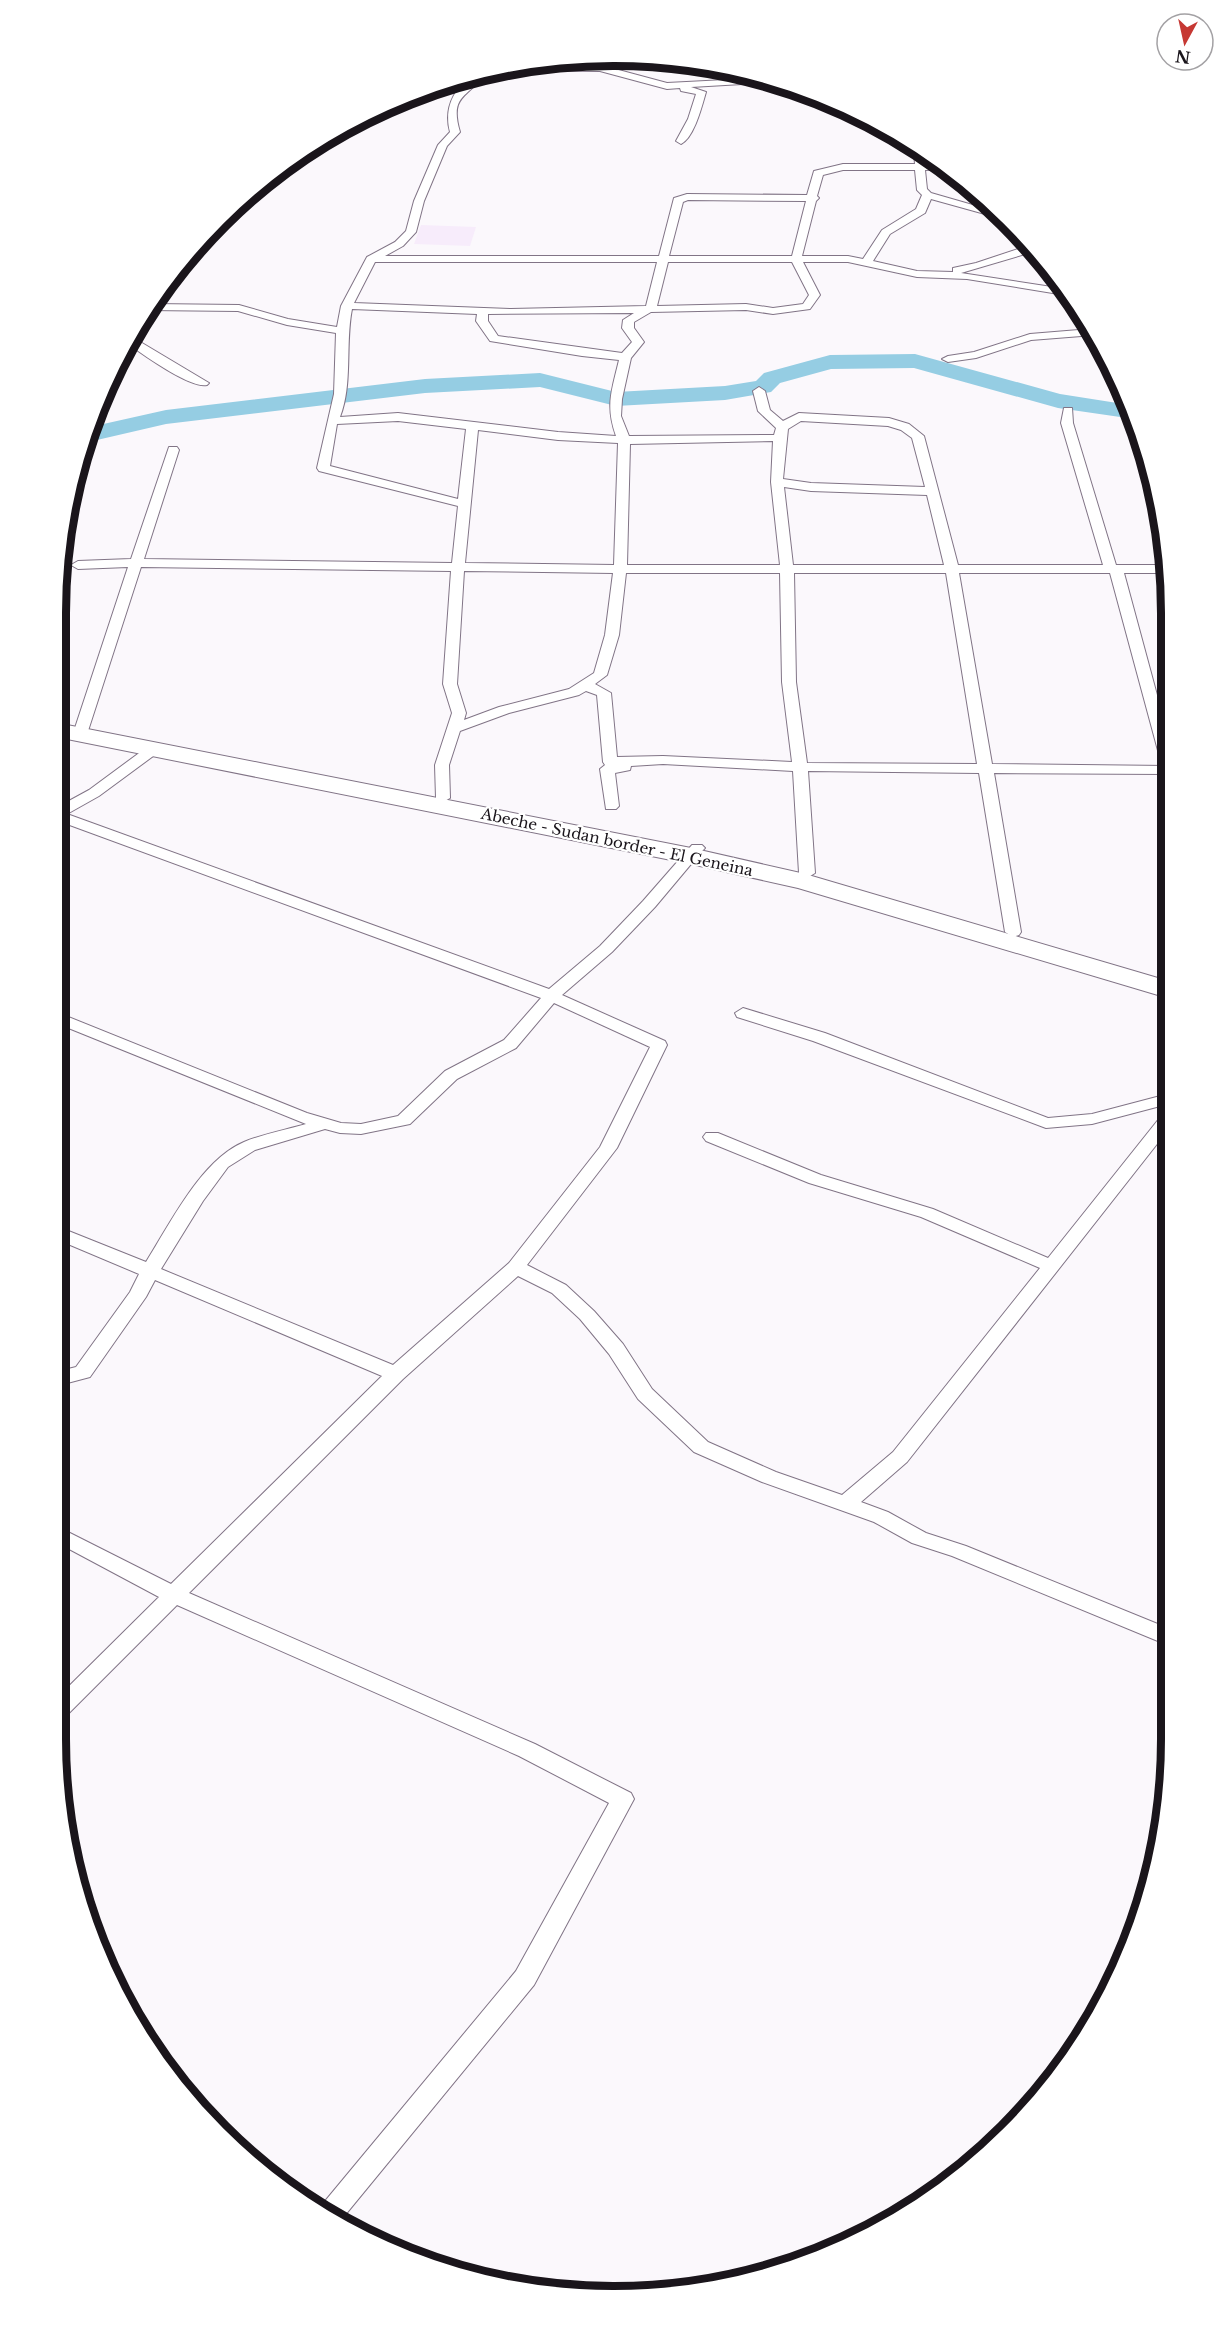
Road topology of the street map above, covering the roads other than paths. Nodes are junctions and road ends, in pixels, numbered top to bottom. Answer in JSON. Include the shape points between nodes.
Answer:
{"nodes":[{"id":1,"x":572,"y":68,"type":"edge"},
{"id":2,"x":741,"y":82,"type":"edge"},
{"id":3,"x":468,"y":86,"type":"edge"},
{"id":4,"x":667,"y":86,"type":"junction"},
{"id":5,"x":681,"y":141,"type":"dead end"},
{"id":6,"x":920,"y":159,"type":"edge"},
{"id":7,"x":919,"y":166,"type":"junction"},
{"id":8,"x":930,"y":166,"type":"edge"},
{"id":9,"x":927,"y":195,"type":"junction"},
{"id":10,"x":814,"y":198,"type":"junction"},
{"id":11,"x":984,"y":211,"type":"edge"},
{"id":12,"x":1023,"y":251,"type":"edge"},
{"id":13,"x":371,"y":259,"type":"junction"},
{"id":14,"x":665,"y":260,"type":"junction"},
{"id":15,"x":796,"y":260,"type":"junction"},
{"id":16,"x":867,"y":262,"type":"junction"},
{"id":17,"x":926,"y":275,"type":"junction"},
{"id":18,"x":1056,"y":291,"type":"edge"},
{"id":19,"x":160,"y":306,"type":"edge"},
{"id":20,"x":347,"y":306,"type":"junction"},
{"id":21,"x":651,"y":308,"type":"junction"},
{"id":22,"x":483,"y":312,"type":"junction"},
{"id":23,"x":342,"y":331,"type":"junction"},
{"id":24,"x":1084,"y":333,"type":"edge"},
{"id":25,"x":137,"y":344,"type":"edge"},
{"id":26,"x":625,"y":357,"type":"junction"},
{"id":27,"x":948,"y":359,"type":"dead end"},
{"id":28,"x":203,"y":383,"type":"dead end"},
{"id":29,"x":759,"y":391,"type":"dead end"},
{"id":30,"x":1068,"y":411,"type":"dead end"},
{"id":31,"x":332,"y":421,"type":"junction"},
{"id":32,"x":471,"y":426,"type":"junction"},
{"id":33,"x":782,"y":427,"type":"junction"},
{"id":34,"x":772,"y":438,"type":"dead end"},
{"id":35,"x":624,"y":440,"type":"junction"},
{"id":36,"x":174,"y":450,"type":"dead end"},
{"id":37,"x":777,"y":482,"type":"junction"},
{"id":38,"x":932,"y":490,"type":"junction"},
{"id":39,"x":463,"y":504,"type":"junction"},
{"id":40,"x":138,"y":563,"type":"junction"},
{"id":41,"x":78,"y":566,"type":"dead end"},
{"id":42,"x":458,"y":566,"type":"junction"},
{"id":43,"x":1113,"y":568,"type":"junction"},
{"id":44,"x":1159,"y":568,"type":"edge"},
{"id":45,"x":620,"y":569,"type":"junction"},
{"id":46,"x":787,"y":569,"type":"junction"},
{"id":47,"x":952,"y":569,"type":"junction"},
{"id":48,"x":586,"y":686,"type":"junction"},
{"id":49,"x":455,"y":728,"type":"junction"},
{"id":50,"x":73,"y":730,"type":"edge"},
{"id":51,"x":1161,"y":737,"type":"edge"},
{"id":52,"x":155,"y":748,"type":"junction"},
{"id":53,"x":723,"y":763,"type":"junction"},
{"id":54,"x":800,"y":767,"type":"junction"},
{"id":55,"x":986,"y":769,"type":"junction"},
{"id":56,"x":1161,"y":770,"type":"edge"},
{"id":57,"x":443,"y":798,"type":"junction"},
{"id":58,"x":611,"y":806,"type":"dead end"},
{"id":59,"x":66,"y":809,"type":"edge"},
{"id":60,"x":66,"y":819,"type":"edge"},
{"id":61,"x":560,"y":826,"type":"junction"},
{"id":62,"x":694,"y":852,"type":"junction"},
{"id":63,"x":807,"y":873,"type":"junction"},
{"id":64,"x":877,"y":897,"type":"junction"},
{"id":65,"x":1013,"y":932,"type":"junction"},
{"id":66,"x":1161,"y":979,"type":"edge"},
{"id":67,"x":1161,"y":988,"type":"edge"},
{"id":68,"x":551,"y":996,"type":"junction"},
{"id":69,"x":744,"y":1013,"type":"dead end"},
{"id":70,"x":66,"y":1021,"type":"edge"},
{"id":71,"x":1161,"y":1100,"type":"edge"},
{"id":72,"x":326,"y":1124,"type":"junction"},
{"id":73,"x":1161,"y":1128,"type":"edge"},
{"id":74,"x":712,"y":1137,"type":"dead end"},
{"id":75,"x":66,"y":1236,"type":"edge"},
{"id":76,"x":1051,"y":1266,"type":"junction"},
{"id":77,"x":516,"y":1267,"type":"junction"},
{"id":78,"x":149,"y":1272,"type":"junction"},
{"id":79,"x":396,"y":1374,"type":"junction"},
{"id":80,"x":66,"y":1376,"type":"edge"},
{"id":81,"x":844,"y":1505,"type":"junction"},
{"id":82,"x":66,"y":1538,"type":"edge"},
{"id":83,"x":174,"y":1594,"type":"junction"},
{"id":84,"x":1161,"y":1634,"type":"edge"},
{"id":85,"x":66,"y":1702,"type":"edge"},
{"id":86,"x":334,"y":2209,"type":"edge"}],
"edges":[{"from":1,"to":4,"type":"street","via":[[600,68]]},
{"from":2,"to":4,"type":"street"},
{"from":3,"to":13,"type":"street","via":[[454,101],[450,119],[455,132],[443,145],[419,201],[411,232],[399,244]]},
{"from":4,"to":5,"type":"street","via":[[701,92]]},
{"from":6,"to":7,"type":"street"},
{"from":7,"to":8,"type":"street"},
{"from":7,"to":9,"type":"street","via":[[922,190]]},
{"from":7,"to":10,"type":"street","via":[[843,167],[818,173]]},
{"from":9,"to":11,"type":"street"},
{"from":9,"to":16,"type":"street","via":[[921,211],[886,232]]},
{"from":10,"to":14,"type":"street","via":[[681,198]]},
{"from":10,"to":15,"type":"street"},
{"from":12,"to":17,"type":"street","via":[[978,266]]},
{"from":13,"to":14,"type":"street"},
{"from":13,"to":20,"type":"street"},
{"from":14,"to":15,"type":"street"},
{"from":14,"to":21,"type":"street"},
{"from":15,"to":16,"type":"street"},
{"from":15,"to":21,"type":"street","via":[[815,295],[806,307],[773,311],[746,307]]},
{"from":16,"to":17,"type":"street"},
{"from":17,"to":18,"type":"street","via":[[967,276]]},
{"from":19,"to":23,"type":"street","via":[[239,308],[287,322]]},
{"from":20,"to":22,"type":"street"},
{"from":20,"to":23,"type":"street"},
{"from":21,"to":22,"type":"street"},
{"from":21,"to":26,"type":"street","via":[[629,320],[628,328],[638,342]]},
{"from":22,"to":26,"type":"street","via":[[482,321],[494,339]]},
{"from":23,"to":31,"type":"street","via":[[340,394]]},
{"from":24,"to":27,"type":"street","via":[[1030,337],[976,356]]},
{"from":25,"to":28,"type":"street"},
{"from":26,"to":35,"type":"street","via":[[615,416]]},
{"from":29,"to":33,"type":"street","via":[[764,411]]},
{"from":30,"to":43,"type":"street","via":[[1067,423]]},
{"from":31,"to":32,"type":"street","via":[[398,417]]},
{"from":31,"to":39,"type":"street","via":[[323,468]]},
{"from":32,"to":35,"type":"street"},
{"from":32,"to":39,"type":"street"},
{"from":33,"to":37,"type":"street"},
{"from":33,"to":38,"type":"street","via":[[799,417],[889,422],[905,427],[918,436]]},
{"from":34,"to":35,"type":"street"},
{"from":35,"to":45,"type":"street"},
{"from":36,"to":40,"type":"street"},
{"from":37,"to":38,"type":"street","via":[[811,487]]},
{"from":37,"to":46,"type":"street"},
{"from":38,"to":47,"type":"street"},
{"from":39,"to":42,"type":"street"},
{"from":40,"to":41,"type":"street"},
{"from":40,"to":42,"type":"street"},
{"from":40,"to":50,"type":"street"},
{"from":42,"to":45,"type":"street"},
{"from":42,"to":49,"type":"street","via":[[450,684],[459,713]]},
{"from":43,"to":44,"type":"street"},
{"from":43,"to":47,"type":"street"},
{"from":43,"to":51,"type":"street"},
{"from":45,"to":46,"type":"street"},
{"from":45,"to":48,"type":"street","via":[[612,635],[600,675]]},
{"from":46,"to":47,"type":"street"},
{"from":46,"to":54,"type":"street","via":[[789,682]]},
{"from":47,"to":55,"type":"street"},
{"from":48,"to":49,"type":"street"},
{"from":48,"to":53,"type":"street","via":[[604,693],[610,762]]},
{"from":49,"to":57,"type":"street","via":[[442,765]]},
{"from":50,"to":52,"type":"highway","name":"Abeche - Sudan border - El Geneina"},
{"from":50,"to":57,"type":"highway","name":"Abeche - Sudan border - El Geneina"},
{"from":52,"to":59,"type":"street"},
{"from":52,"to":61,"type":"highway","name":"Abeche - Sudan border - El Geneina"},
{"from":53,"to":54,"type":"street"},
{"from":53,"to":58,"type":"street","via":[[607,769]]},
{"from":54,"to":55,"type":"street"},
{"from":54,"to":63,"type":"street"},
{"from":55,"to":56,"type":"street"},
{"from":55,"to":65,"type":"street"},
{"from":57,"to":61,"type":"highway","name":"Abeche - Sudan border - El Geneina"},
{"from":60,"to":68,"type":"street"},
{"from":61,"to":62,"type":"highway","name":"Abeche - Sudan border - El Geneina"},
{"from":62,"to":63,"type":"highway","name":"Abeche - Sudan border - El Geneina"},
{"from":62,"to":64,"type":"highway","name":"Abeche - Sudan border - El Geneina"},
{"from":62,"to":68,"type":"street","via":[[606,949]]},
{"from":63,"to":64,"type":"highway","name":"Abeche - Sudan border - El Geneina"},
{"from":64,"to":65,"type":"highway","name":"Abeche - Sudan border - El Geneina"},
{"from":64,"to":67,"type":"highway","name":"Abeche - Sudan border - El Geneina"},
{"from":65,"to":66,"type":"highway","name":"Abeche - Sudan border - El Geneina"},
{"from":68,"to":72,"type":"street","via":[[510,1044],[451,1075],[404,1119],[362,1129]]},
{"from":68,"to":77,"type":"street","via":[[659,1045],[608,1148]]},
{"from":69,"to":71,"type":"street","via":[[819,1037],[1047,1123],[1084,1120]]},
{"from":70,"to":72,"type":"street","via":[[300,1117]]},
{"from":72,"to":78,"type":"street","via":[[249,1146],[222,1163]]},
{"from":73,"to":76,"type":"street"},
{"from":74,"to":76,"type":"street","via":[[815,1179],[927,1213]]},
{"from":75,"to":78,"type":"street"},
{"from":76,"to":81,"type":"street","via":[[900,1456]]},
{"from":77,"to":79,"type":"street"},
{"from":77,"to":81,"type":"street","via":[[559,1289],[587,1314],[645,1394],[701,1447]]},
{"from":78,"to":79,"type":"street"},
{"from":78,"to":80,"type":"street","via":[[139,1293],[83,1372]]},
{"from":79,"to":83,"type":"street"},
{"from":81,"to":84,"type":"street"},
{"from":82,"to":83,"type":"street"},
{"from":83,"to":85,"type":"street"},
{"from":83,"to":86,"type":"street","via":[[527,1750],[623,1799],[525,1978]]}]}
